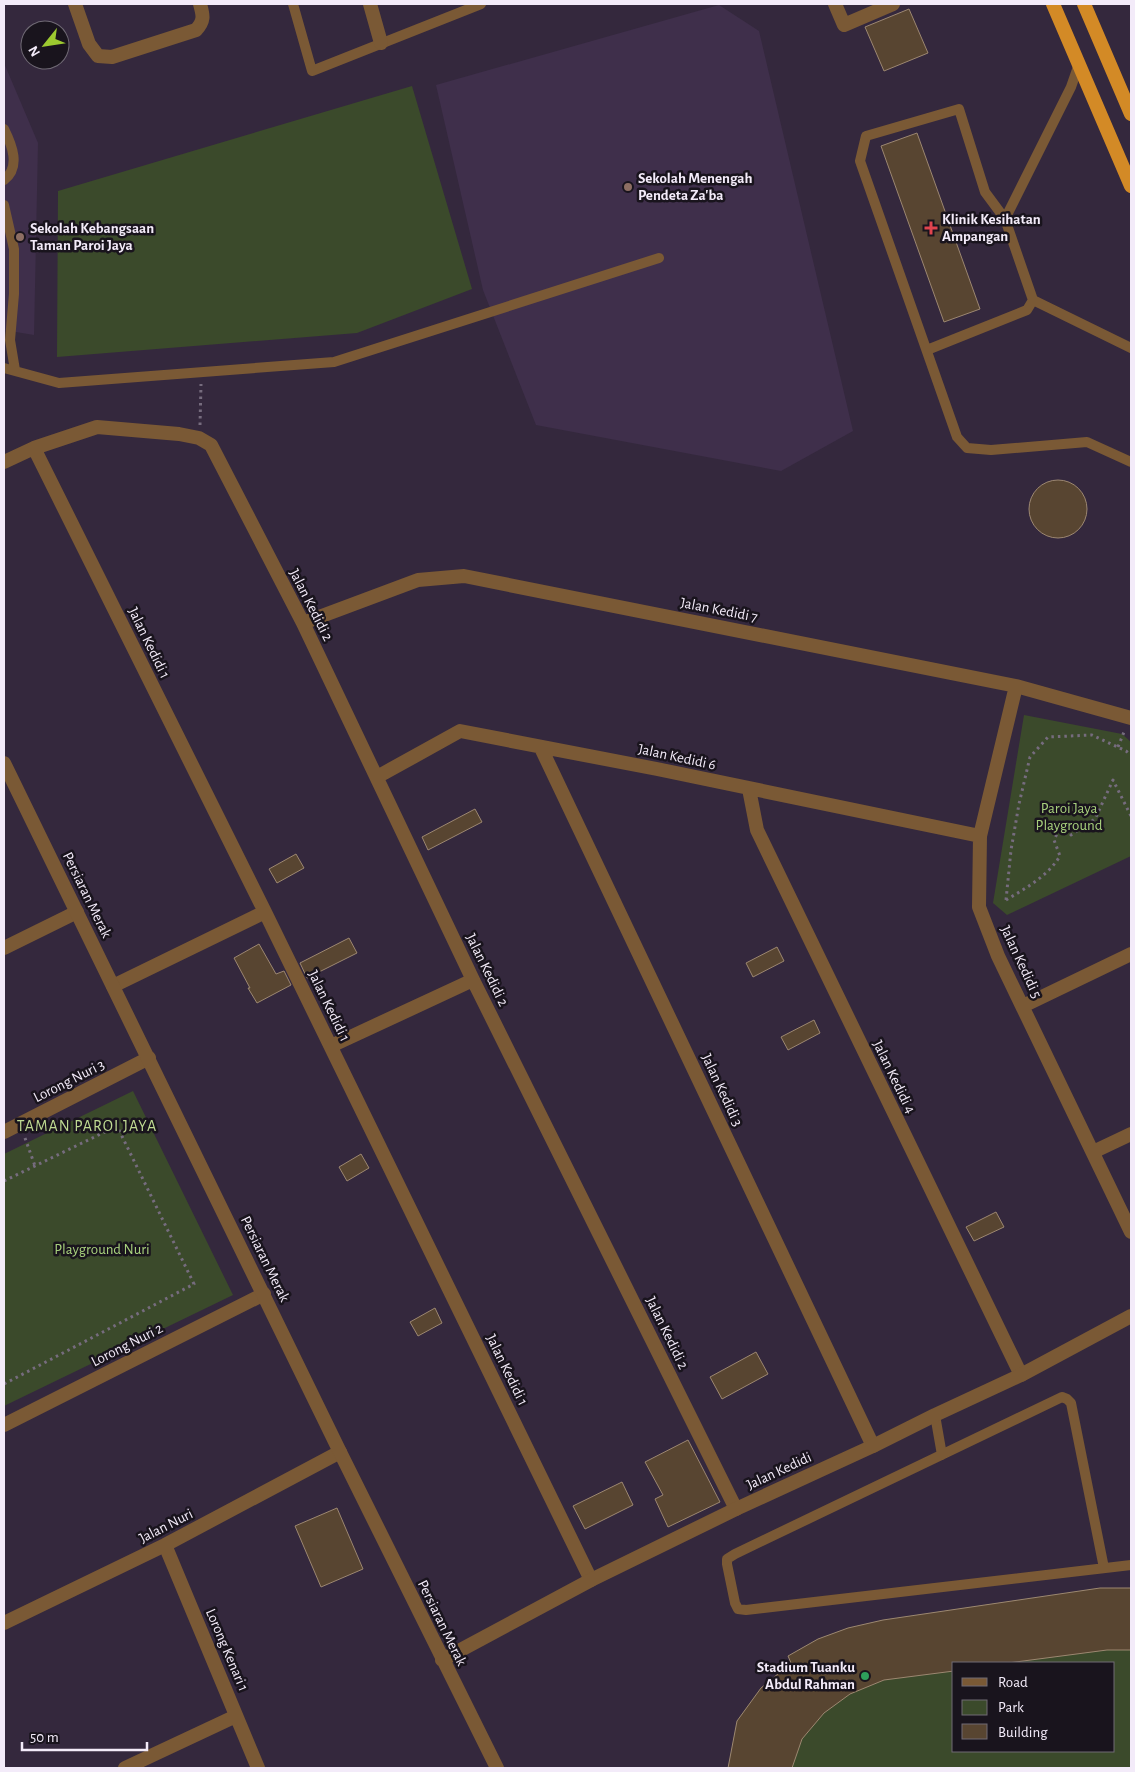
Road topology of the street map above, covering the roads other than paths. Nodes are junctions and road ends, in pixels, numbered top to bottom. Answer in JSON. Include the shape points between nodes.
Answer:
{"nodes":[{"id":1,"x":75,"y":4,"type":"edge"},
{"id":2,"x":200,"y":4,"type":"edge"},
{"id":3,"x":293,"y":4,"type":"edge"},
{"id":4,"x":370,"y":4,"type":"edge"},
{"id":5,"x":481,"y":4,"type":"edge"},
{"id":6,"x":836,"y":4,"type":"edge"},
{"id":7,"x":893,"y":4,"type":"edge"},
{"id":8,"x":1053,"y":4,"type":"edge"},
{"id":9,"x":1084,"y":4,"type":"edge"},
{"id":10,"x":457,"y":8,"type":"edge"},
{"id":11,"x":382,"y":43,"type":"junction"},
{"id":12,"x":1079,"y":64,"type":"junction"},
{"id":13,"x":1131,"y":114,"type":"edge"},
{"id":14,"x":4,"y":129,"type":"edge"},
{"id":15,"x":4,"y":180,"type":"edge"},
{"id":16,"x":1131,"y":186,"type":"edge"},
{"id":17,"x":4,"y":205,"type":"edge"},
{"id":18,"x":1005,"y":219,"type":"junction"},
{"id":19,"x":659,"y":258,"type":"dead end"},
{"id":20,"x":1032,"y":300,"type":"junction"},
{"id":21,"x":1131,"y":348,"type":"edge"},
{"id":22,"x":927,"y":350,"type":"junction"},
{"id":23,"x":4,"y":368,"type":"edge"},
{"id":24,"x":14,"y":370,"type":"junction"},
{"id":25,"x":34,"y":448,"type":"junction"},
{"id":26,"x":4,"y":462,"type":"edge"},
{"id":27,"x":1131,"y":462,"type":"edge"},
{"id":28,"x":303,"y":623,"type":"junction"},
{"id":29,"x":1016,"y":686,"type":"junction"},
{"id":30,"x":1131,"y":718,"type":"edge"},
{"id":31,"x":541,"y":748,"type":"junction"},
{"id":32,"x":4,"y":763,"type":"edge"},
{"id":33,"x":377,"y":778,"type":"junction"},
{"id":34,"x":749,"y":789,"type":"junction"},
{"id":35,"x":980,"y":836,"type":"junction"},
{"id":36,"x":77,"y":912,"type":"junction"},
{"id":37,"x":265,"y":912,"type":"junction"},
{"id":38,"x":4,"y":948,"type":"edge"},
{"id":39,"x":1131,"y":954,"type":"edge"},
{"id":40,"x":473,"y":980,"type":"junction"},
{"id":41,"x":113,"y":986,"type":"junction"},
{"id":42,"x":1023,"y":1006,"type":"junction"},
{"id":43,"x":331,"y":1046,"type":"junction"},
{"id":44,"x":148,"y":1058,"type":"junction"},
{"id":45,"x":4,"y":1132,"type":"edge"},
{"id":46,"x":1131,"y":1134,"type":"edge"},
{"id":47,"x":1093,"y":1152,"type":"junction"},
{"id":48,"x":1131,"y":1232,"type":"edge"},
{"id":49,"x":264,"y":1294,"type":"junction"},
{"id":50,"x":1131,"y":1316,"type":"edge"},
{"id":51,"x":1021,"y":1375,"type":"junction"},
{"id":52,"x":935,"y":1415,"type":"junction"},
{"id":53,"x":4,"y":1425,"type":"edge"},
{"id":54,"x":873,"y":1446,"type":"junction"},
{"id":55,"x":340,"y":1452,"type":"junction"},
{"id":56,"x":942,"y":1455,"type":"junction"},
{"id":57,"x":736,"y":1508,"type":"junction"},
{"id":58,"x":165,"y":1545,"type":"junction"},
{"id":59,"x":1131,"y":1565,"type":"edge"},
{"id":60,"x":1104,"y":1568,"type":"junction"},
{"id":61,"x":591,"y":1580,"type":"junction"},
{"id":62,"x":4,"y":1623,"type":"edge"},
{"id":63,"x":442,"y":1660,"type":"junction"},
{"id":64,"x":236,"y":1716,"type":"junction"},
{"id":65,"x":125,"y":1768,"type":"edge"},
{"id":66,"x":258,"y":1768,"type":"edge"},
{"id":67,"x":497,"y":1768,"type":"edge"}],
"edges":[{"from":1,"to":2,"type":"street","via":[[89,44],[98,56],[112,57],[196,30],[202,24]]},
{"from":3,"to":11,"type":"lane","via":[[312,71]]},
{"from":4,"to":11,"type":"street"},
{"from":5,"to":10,"type":"lane"},
{"from":6,"to":7,"type":"street","via":[[844,25]]},
{"from":8,"to":12,"type":"highway"},
{"from":9,"to":13,"type":"highway"},
{"from":10,"to":11,"type":"lane"},
{"from":12,"to":16,"type":"highway"},
{"from":12,"to":18,"type":"lane"},
{"from":14,"to":15,"type":"lane","via":[[12,145],[14,166]]},
{"from":17,"to":24,"type":"lane","via":[[14,249],[10,340]]},
{"from":18,"to":20,"type":"lane"},
{"from":18,"to":22,"type":"lane","via":[[985,192],[959,109],[866,136],[860,161]]},
{"from":19,"to":24,"type":"lane","via":[[334,362],[59,383]]},
{"from":20,"to":21,"type":"lane"},
{"from":20,"to":22,"type":"lane","via":[[1027,310]]},
{"from":22,"to":27,"type":"lane","via":[[957,438],[967,448],[990,450],[1087,442]]},
{"from":23,"to":24,"type":"lane"},
{"from":25,"to":26,"type":"street"},
{"from":25,"to":28,"type":"street","name":"Jalan Kedidi 2","via":[[97,427],[179,434],[205,441]]},
{"from":25,"to":37,"type":"street","name":"Jalan Kedidi 1"},
{"from":28,"to":29,"type":"street","name":"Jalan Kedidi 7","via":[[418,580],[464,576]]},
{"from":28,"to":33,"type":"street","name":"Jalan Kedidi 2"},
{"from":29,"to":30,"type":"street","name":"Jalan Kedidi 7"},
{"from":29,"to":35,"type":"street","name":"Jalan Kedidi 5"},
{"from":31,"to":33,"type":"street","name":"Jalan Kedidi 6","via":[[460,731]]},
{"from":31,"to":34,"type":"street","name":"Jalan Kedidi 6"},
{"from":31,"to":54,"type":"street","name":"Jalan Kedidi 3"},
{"from":32,"to":36,"type":"street","name":"Persiaran Merak"},
{"from":33,"to":40,"type":"street","name":"Jalan Kedidi 2"},
{"from":34,"to":35,"type":"street","name":"Jalan Kedidi 6"},
{"from":34,"to":51,"type":"street","name":"Jalan Kedidi 4","via":[[757,830]]},
{"from":35,"to":42,"type":"street","name":"Jalan Kedidi 5","via":[[979,907],[998,956]]},
{"from":36,"to":38,"type":"street"},
{"from":36,"to":41,"type":"street","name":"Persiaran Merak"},
{"from":37,"to":41,"type":"street"},
{"from":37,"to":43,"type":"street","name":"Jalan Kedidi 1"},
{"from":39,"to":42,"type":"street"},
{"from":40,"to":43,"type":"street"},
{"from":40,"to":57,"type":"street","name":"Jalan Kedidi 2"},
{"from":41,"to":44,"type":"street","name":"Persiaran Merak"},
{"from":42,"to":47,"type":"street","name":"Jalan Kedidi 5"},
{"from":43,"to":61,"type":"street","name":"Jalan Kedidi 1"},
{"from":44,"to":45,"type":"street","name":"Lorong Nuri 3"},
{"from":44,"to":49,"type":"street","name":"Persiaran Merak"},
{"from":46,"to":47,"type":"street"},
{"from":47,"to":48,"type":"street","name":"Jalan Kedidi 5"},
{"from":49,"to":53,"type":"street","name":"Lorong Nuri 2"},
{"from":49,"to":55,"type":"street","name":"Persiaran Merak"},
{"from":50,"to":51,"type":"street","name":"Jalan Kedidi"},
{"from":51,"to":52,"type":"street","name":"Jalan Kedidi"},
{"from":52,"to":54,"type":"street","name":"Jalan Kedidi"},
{"from":52,"to":56,"type":"lane"},
{"from":54,"to":57,"type":"street","name":"Jalan Kedidi"},
{"from":55,"to":58,"type":"street","name":"Jalan Nuri"},
{"from":55,"to":63,"type":"street","name":"Persiaran Merak"},
{"from":56,"to":60,"type":"lane","via":[[1062,1397],[1067,1399],[1071,1404]]},
{"from":56,"to":60,"type":"lane","via":[[727,1559],[738,1609]]},
{"from":57,"to":61,"type":"street","name":"Jalan Kedidi"},
{"from":58,"to":62,"type":"street","name":"Jalan Nuri"},
{"from":58,"to":64,"type":"street","name":"Lorong Kenari 1"},
{"from":59,"to":60,"type":"lane"},
{"from":61,"to":63,"type":"street","name":"Jalan Kedidi"},
{"from":63,"to":67,"type":"street","name":"Persiaran Merak"},
{"from":64,"to":65,"type":"street"},
{"from":64,"to":66,"type":"street","name":"Lorong Kenari 1"}]}
